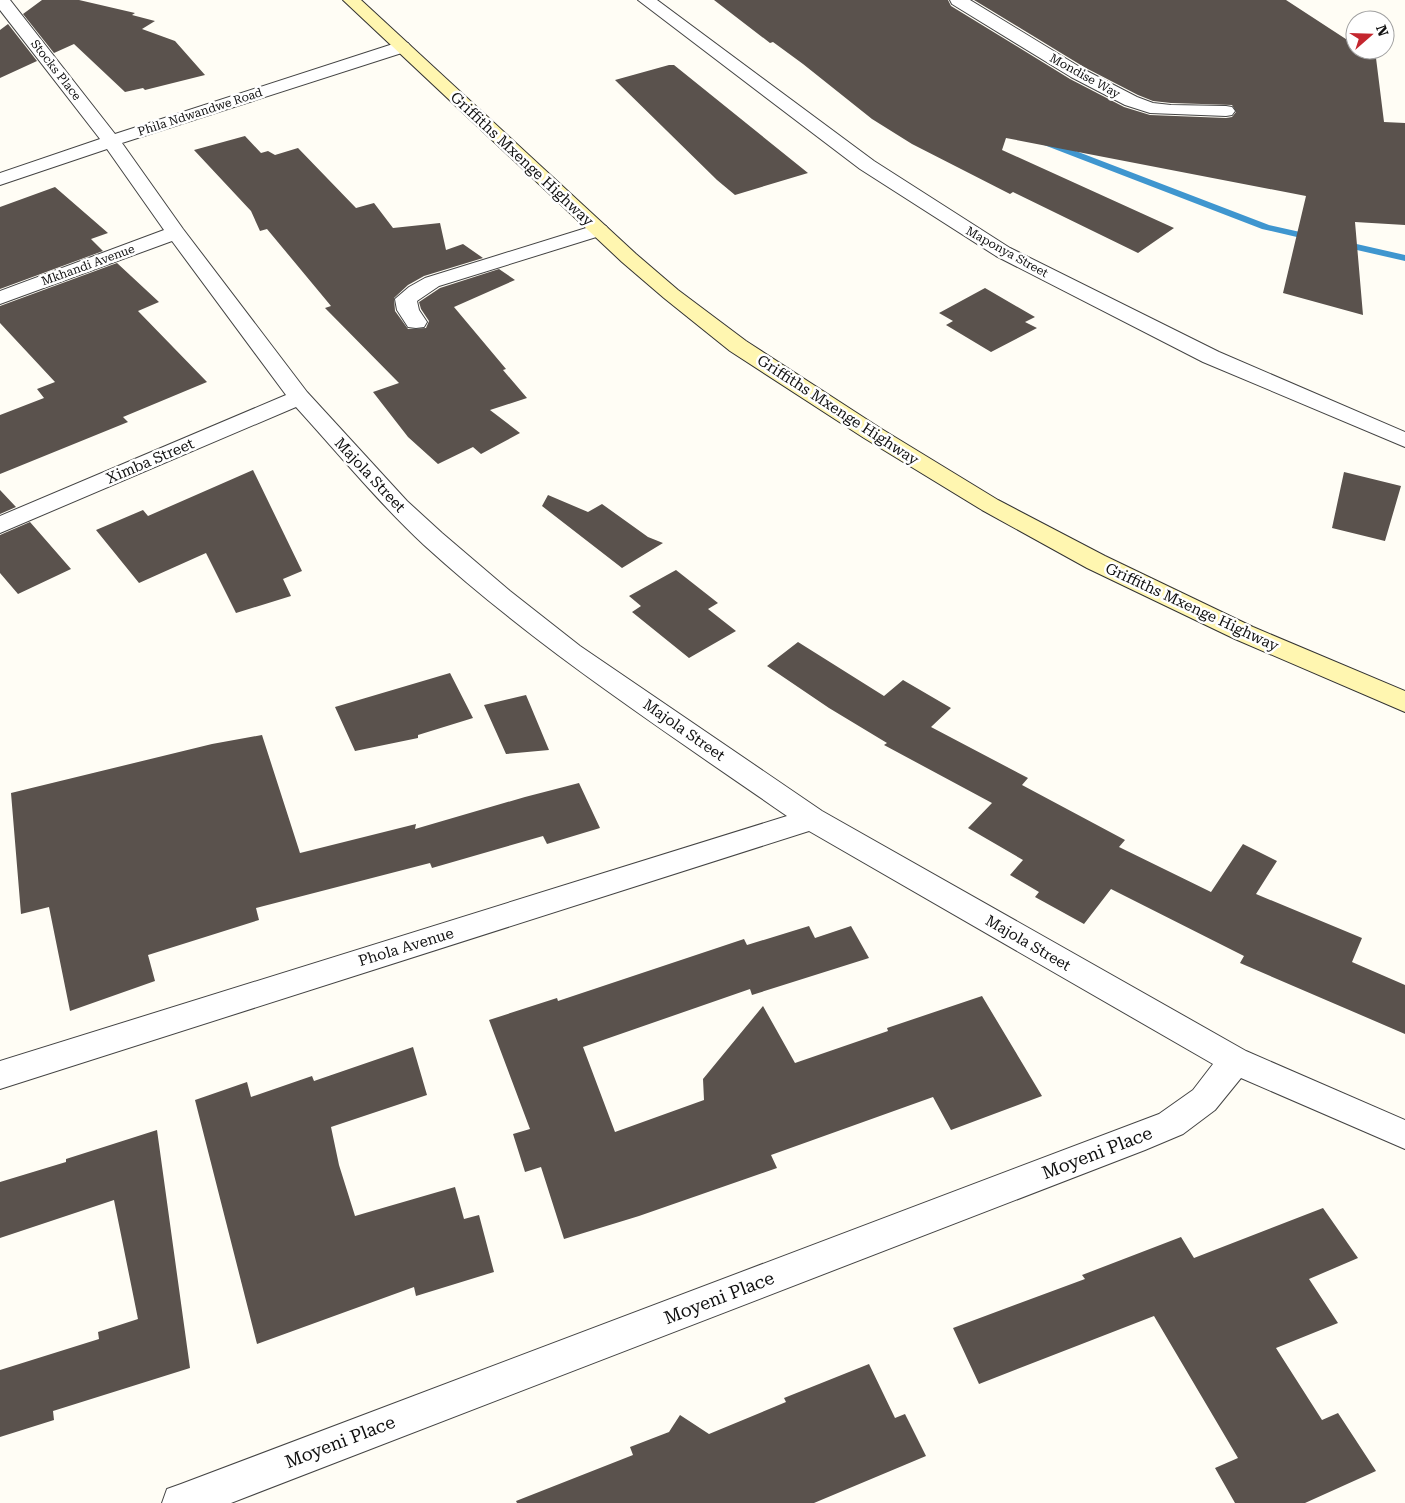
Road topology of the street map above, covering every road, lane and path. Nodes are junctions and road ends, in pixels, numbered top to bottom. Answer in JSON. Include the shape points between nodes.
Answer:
{"nodes":[{"id":1,"x":2,"y":0,"type":"edge"},
{"id":2,"x":351,"y":0,"type":"edge"},
{"id":3,"x":646,"y":0,"type":"edge"},
{"id":4,"x":958,"y":0,"type":"edge"},
{"id":5,"x":402,"y":47,"type":"junction"},
{"id":6,"x":1226,"y":111,"type":"dead end"},
{"id":7,"x":111,"y":141,"type":"junction"},
{"id":8,"x":0,"y":179,"type":"edge"},
{"id":9,"x":599,"y":230,"type":"junction"},
{"id":10,"x":176,"y":233,"type":"junction"},
{"id":11,"x":0,"y":298,"type":"edge"},
{"id":12,"x":416,"y":322,"type":"dead end"},
{"id":13,"x":299,"y":397,"type":"junction"},
{"id":14,"x":1405,"y":440,"type":"edge"},
{"id":15,"x":0,"y":524,"type":"edge"},
{"id":16,"x":1405,"y":702,"type":"edge"},
{"id":17,"x":812,"y":819,"type":"junction"},
{"id":18,"x":1235,"y":1061,"type":"junction"},
{"id":19,"x":0,"y":1074,"type":"edge"},
{"id":20,"x":1405,"y":1135,"type":"edge"},
{"id":21,"x":181,"y":1503,"type":"edge"}],
"edges":[{"from":1,"to":7,"type":"street","name":"Stocks Place"},
{"from":2,"to":5,"type":"street","name":"Griffiths Mxenge Highway"},
{"from":3,"to":14,"type":"street","name":"Maponya Street","via":[[867,165],[1003,252],[1211,358]]},
{"from":4,"to":6,"type":"street","name":"Mondise Way","via":[[1077,73],[1131,101],[1150,108]]},
{"from":5,"to":7,"type":"street","name":"Phila Ndwandwe Road"},
{"from":5,"to":9,"type":"street","name":"Griffiths Mxenge Highway"},
{"from":7,"to":8,"type":"street","name":"Phila Ndwandwe Road"},
{"from":7,"to":10,"type":"street","name":"Majola Street"},
{"from":9,"to":12,"type":"street","via":[[486,264],[416,290],[406,299],[408,310]]},
{"from":9,"to":16,"type":"street","name":"Griffiths Mxenge Highway","via":[[671,294],[738,346],[990,506],[1096,562],[1244,633]]},
{"from":10,"to":11,"type":"street","name":"Mkhandi Avenue"},
{"from":10,"to":13,"type":"street","name":"Majola Street"},
{"from":13,"to":15,"type":"street","name":"Ximba Street"},
{"from":13,"to":17,"type":"street","name":"Majola Street","via":[[399,506],[501,597],[571,652]]},
{"from":17,"to":18,"type":"street","name":"Majola Street"},
{"from":17,"to":19,"type":"street","name":"Phola Avenue"},
{"from":18,"to":20,"type":"street","name":"Majola Street"},
{"from":18,"to":21,"type":"street","name":"Moyeni Place","via":[[1204,1100],[1171,1124],[1133,1140]]}]}
